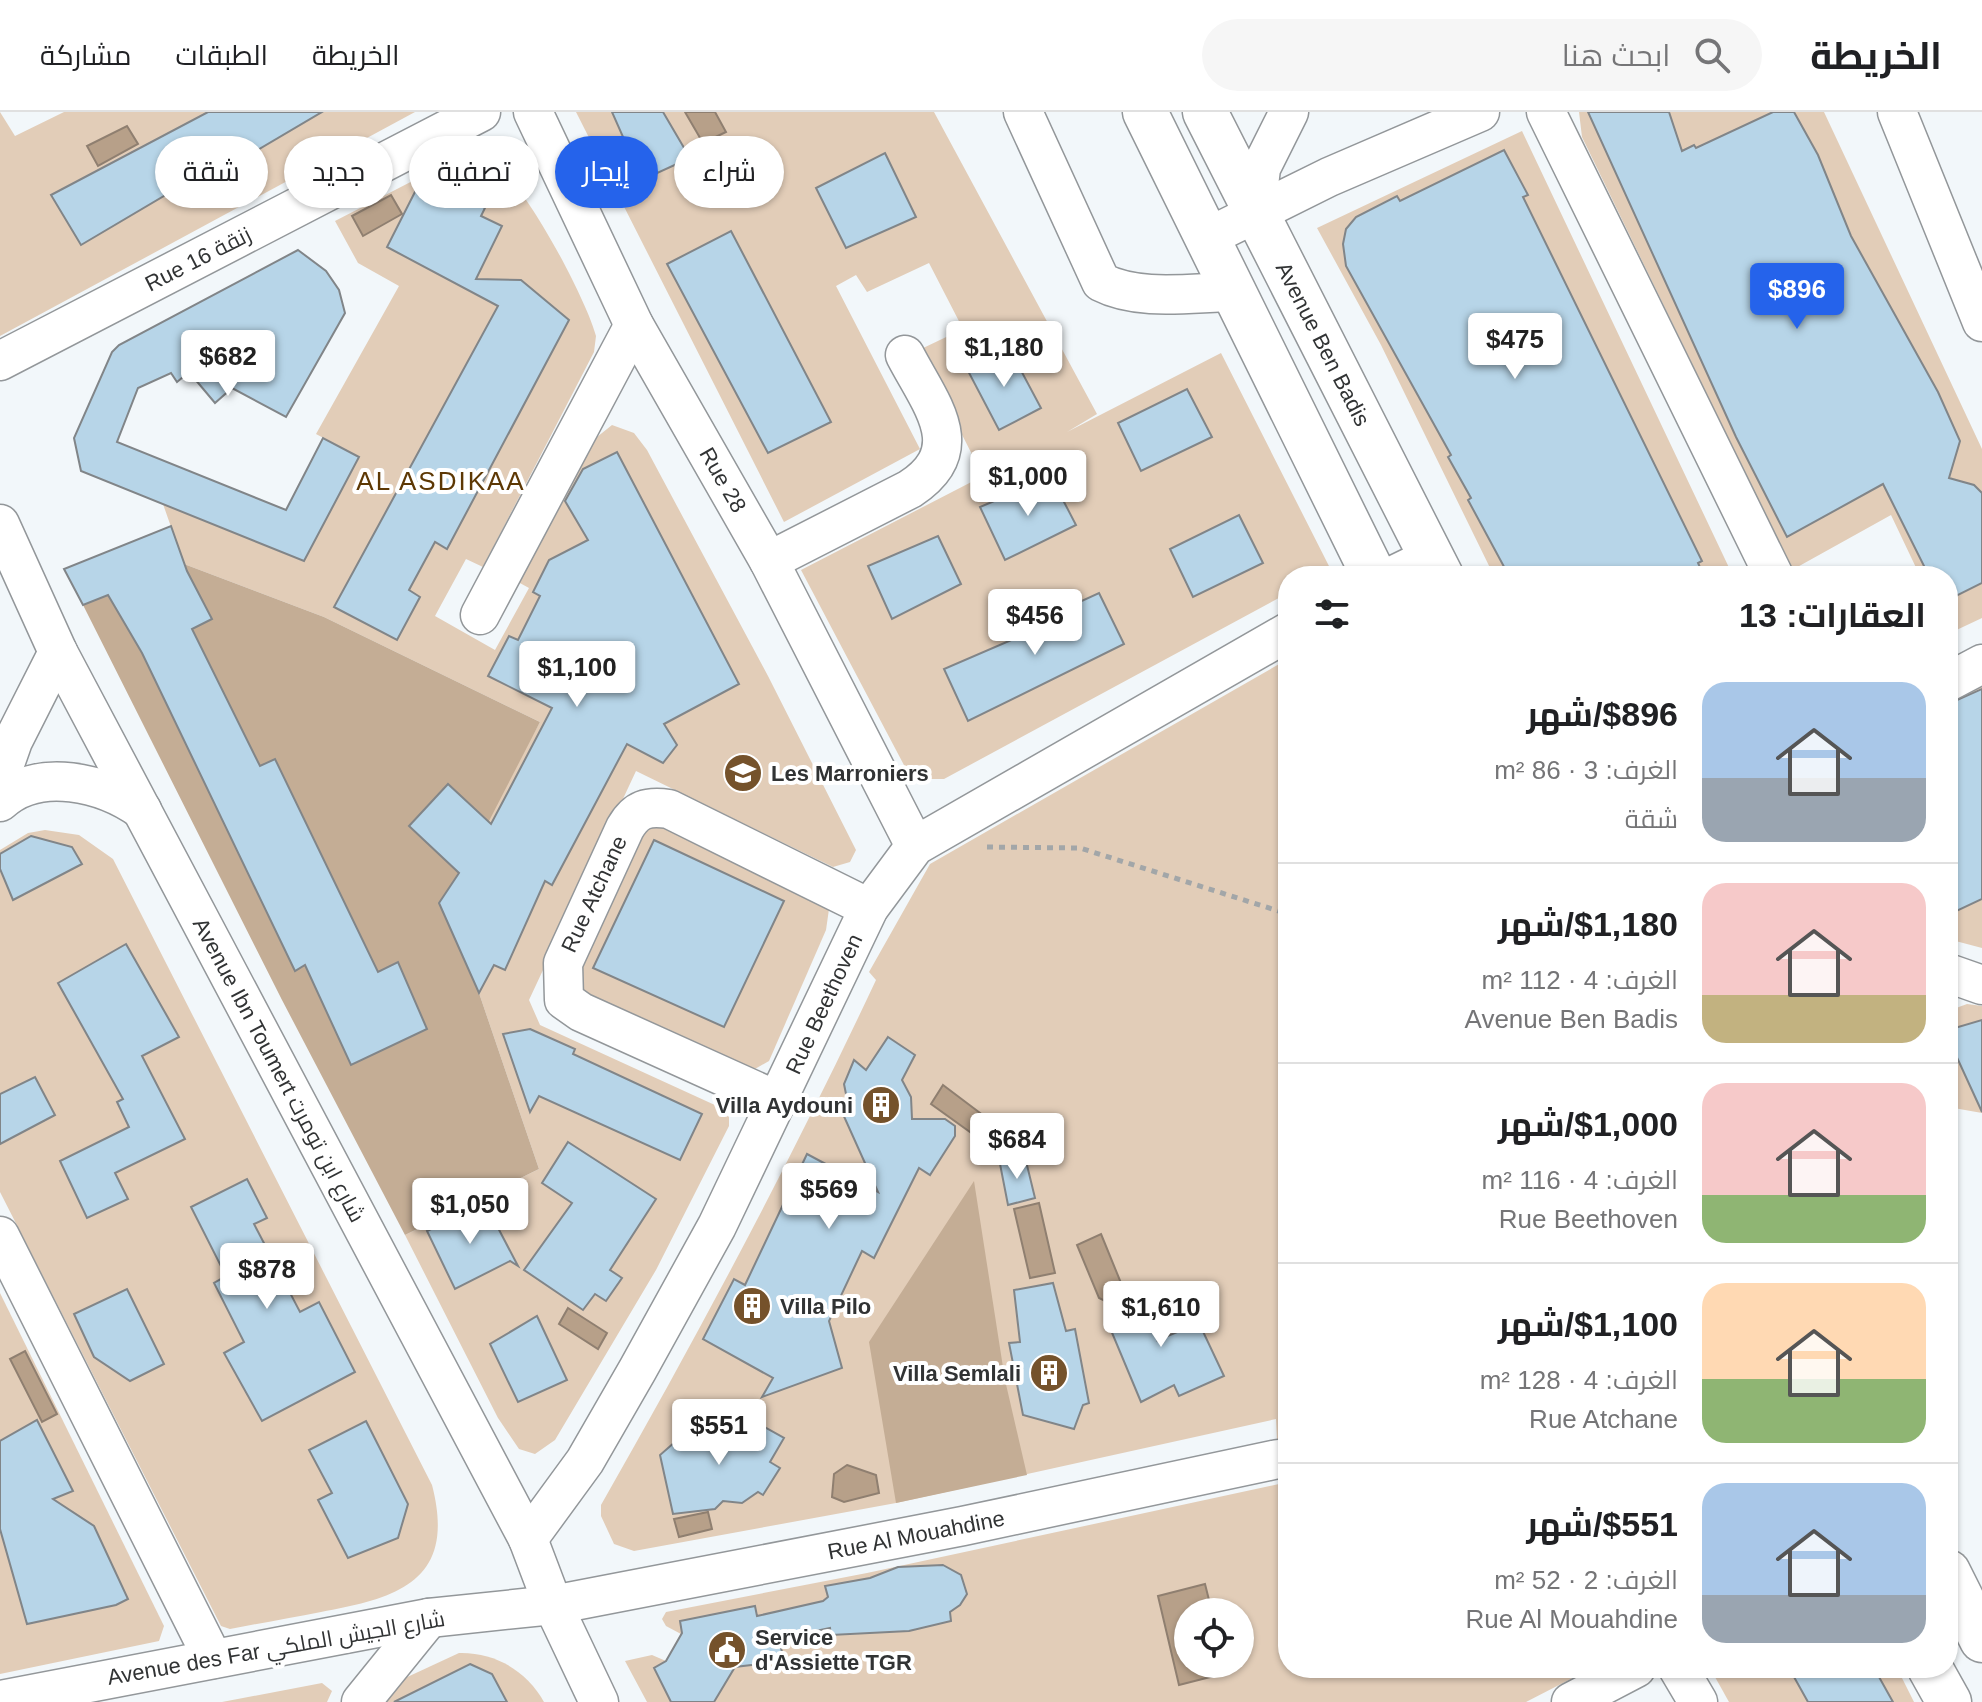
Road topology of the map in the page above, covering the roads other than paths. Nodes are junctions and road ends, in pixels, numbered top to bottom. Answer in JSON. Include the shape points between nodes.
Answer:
{"nodes":[{"id":1,"x":481,"y":112,"type":"edge"},
{"id":2,"x":533,"y":112,"type":"edge"},
{"id":3,"x":1023,"y":112,"type":"edge"},
{"id":4,"x":1145,"y":112,"type":"edge"},
{"id":5,"x":1205,"y":112,"type":"edge"},
{"id":6,"x":1289,"y":112,"type":"edge"},
{"id":7,"x":1480,"y":112,"type":"edge"},
{"id":8,"x":1546,"y":112,"type":"edge"},
{"id":9,"x":1897,"y":112,"type":"edge"},
{"id":10,"x":1256,"y":212,"type":"junction"},
{"id":11,"x":1208,"y":237,"type":"junction"},
{"id":12,"x":1236,"y":292,"type":"junction"},
{"id":13,"x":1982,"y":322,"type":"edge"},
{"id":14,"x":634,"y":325,"type":"junction"},
{"id":15,"x":905,"y":355,"type":"dead end"},
{"id":16,"x":0,"y":361,"type":"edge"},
{"id":17,"x":0,"y":524,"type":"edge"},
{"id":18,"x":769,"y":561,"type":"junction"},
{"id":19,"x":1369,"y":566,"type":"edge"},
{"id":20,"x":1436,"y":566,"type":"edge"},
{"id":21,"x":1769,"y":566,"type":"edge"},
{"id":22,"x":480,"y":615,"type":"dead end"},
{"id":23,"x":1278,"y":638,"type":"edge"},
{"id":24,"x":58,"y":652,"type":"junction"},
{"id":25,"x":1982,"y":664,"type":"edge"},
{"id":26,"x":1958,"y":677,"type":"edge"},
{"id":27,"x":0,"y":778,"type":"edge"},
{"id":28,"x":0,"y":802,"type":"edge"},
{"id":29,"x":142,"y":810,"type":"junction"},
{"id":30,"x":915,"y":846,"type":"junction"},
{"id":31,"x":869,"y":908,"type":"junction"},
{"id":32,"x":1958,"y":977,"type":"edge"},
{"id":33,"x":1982,"y":985,"type":"edge"},
{"id":34,"x":778,"y":1101,"type":"junction"},
{"id":35,"x":0,"y":1236,"type":"edge"},
{"id":36,"x":1278,"y":1459,"type":"dead end"},
{"id":37,"x":528,"y":1539,"type":"junction"},
{"id":38,"x":1958,"y":1592,"type":"edge"},
{"id":39,"x":553,"y":1605,"type":"junction"},
{"id":40,"x":429,"y":1618,"type":"junction"},
{"id":41,"x":1982,"y":1640,"type":"edge"},
{"id":42,"x":213,"y":1659,"type":"junction"},
{"id":43,"x":1617,"y":1678,"type":"edge"},
{"id":44,"x":1684,"y":1678,"type":"edge"},
{"id":45,"x":1936,"y":1678,"type":"edge"},
{"id":46,"x":0,"y":1700,"type":"edge"},
{"id":47,"x":361,"y":1702,"type":"edge"},
{"id":48,"x":599,"y":1702,"type":"edge"},
{"id":49,"x":1571,"y":1702,"type":"edge"},
{"id":50,"x":1698,"y":1702,"type":"edge"},
{"id":51,"x":1949,"y":1702,"type":"edge"}],
"edges":[{"from":1,"to":16,"type":"street","name":"Rue 16 زنقة"},
{"from":2,"to":14,"type":"street","name":"Rue 28"},
{"from":3,"to":12,"type":"street","via":[[1101,282],[1137,293]]},
{"from":4,"to":11,"type":"main road"},
{"from":5,"to":10,"type":"main road","name":"Avenue Ben Badis"},
{"from":6,"to":10,"type":"street","via":[[1261,168]]},
{"from":7,"to":10,"type":"street"},
{"from":8,"to":21,"type":"street"},
{"from":9,"to":13,"type":"street"},
{"from":10,"to":11,"type":"street"},
{"from":10,"to":20,"type":"main road","name":"Avenue Ben Badis"},
{"from":11,"to":12,"type":"main road"},
{"from":12,"to":19,"type":"main road"},
{"from":14,"to":18,"type":"street","name":"Rue 28"},
{"from":14,"to":22,"type":"street"},
{"from":15,"to":18,"type":"street","via":[[933,408],[943,436],[942,457],[927,478],[910,489]]},
{"from":17,"to":24,"type":"street","name":"Avenue Ibn Toumert شارع ابن تومرت"},
{"from":18,"to":30,"type":"street","name":"Rue 28"},
{"from":23,"to":30,"type":"street","name":"Rue Beethoven"},
{"from":24,"to":27,"type":"street"},
{"from":24,"to":29,"type":"street","name":"Avenue Ibn Toumert شارع ابن تومرت"},
{"from":25,"to":26,"type":"street"},
{"from":28,"to":29,"type":"street","via":[[23,789],[81,783],[103,787]]},
{"from":29,"to":37,"type":"street","name":"Avenue Ibn Toumert شارع ابن تومرت"},
{"from":30,"to":31,"type":"street","name":"Rue Beethoven"},
{"from":31,"to":34,"type":"street","name":"Rue Beethoven"},
{"from":31,"to":34,"type":"street","name":"Rue Atchane","via":[[669,809],[650,806],[633,814],[625,828],[563,963],[564,1000]]},
{"from":32,"to":33,"type":"street"},
{"from":34,"to":37,"type":"street","name":"Rue Beethoven","via":[[638,1369],[585,1461]]},
{"from":35,"to":42,"type":"street"},
{"from":36,"to":39,"type":"street","name":"Rue Al Mouahdine"},
{"from":37,"to":39,"type":"street","name":"Avenue Ibn Toumert شارع ابن تومرت"},
{"from":38,"to":41,"type":"main road"},
{"from":39,"to":40,"type":"street","name":"Avenue des Far شارع الجيش الملكي"},
{"from":39,"to":48,"type":"street","name":"Avenue Ibn Toumert شارع ابن تومرت"},
{"from":40,"to":42,"type":"street","name":"Avenue des Far شارع الجيش الملكي"},
{"from":40,"to":47,"type":"street"},
{"from":42,"to":46,"type":"street","name":"Avenue des Far شارع الجيش الملكي"},
{"from":43,"to":49,"type":"street"},
{"from":44,"to":50,"type":"street"},
{"from":45,"to":51,"type":"main road"}]}
